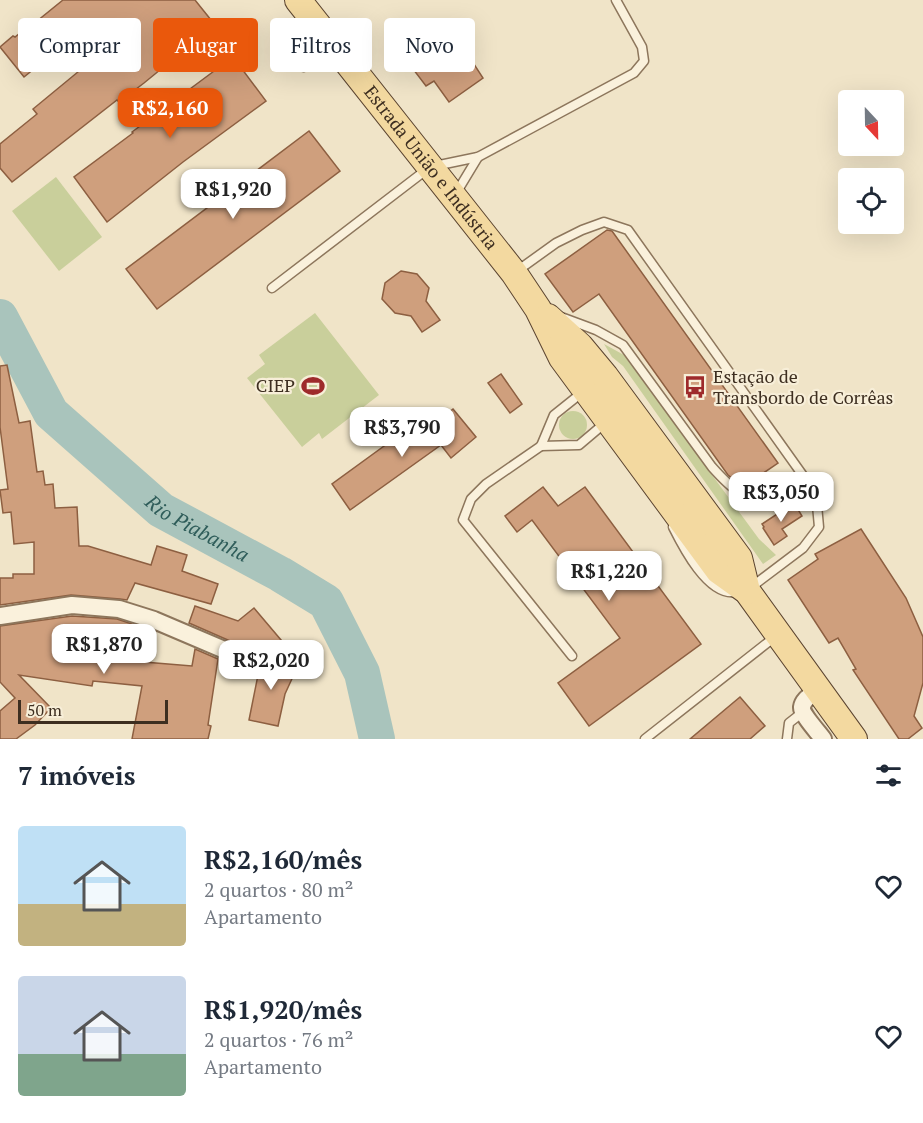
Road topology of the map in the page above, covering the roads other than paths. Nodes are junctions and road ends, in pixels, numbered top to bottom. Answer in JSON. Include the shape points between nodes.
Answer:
{"nodes":[{"id":1,"x":298,"y":0,"type":"edge"},
{"id":2,"x":616,"y":0,"type":"edge"},
{"id":3,"x":313,"y":18,"type":"edge"},
{"id":4,"x":356,"y":72,"type":"edge"},
{"id":5,"x":478,"y":157,"type":"junction"},
{"id":6,"x":430,"y":167,"type":"junction"},
{"id":7,"x":454,"y":196,"type":"junction"},
{"id":8,"x":514,"y":273,"type":"junction"},
{"id":9,"x":272,"y":288,"type":"dead end"},
{"id":10,"x":538,"y":309,"type":"junction"},
{"id":11,"x":595,"y":383,"type":"junction"},
{"id":12,"x":618,"y":414,"type":"junction"},
{"id":13,"x":541,"y":446,"type":"junction"},
{"id":14,"x":804,"y":477,"type":"junction"},
{"id":15,"x":747,"y":591,"type":"junction"},
{"id":16,"x":0,"y":616,"type":"edge"},
{"id":17,"x":779,"y":634,"type":"junction"},
{"id":18,"x":572,"y":656,"type":"dead end"},
{"id":19,"x":240,"y":657,"type":"dead end"},
{"id":20,"x":818,"y":689,"type":"junction"},
{"id":21,"x":803,"y":712,"type":"junction"},
{"id":22,"x":645,"y":739,"type":"edge"},
{"id":23,"x":787,"y":739,"type":"edge"},
{"id":24,"x":823,"y":739,"type":"edge"},
{"id":25,"x":854,"y":739,"type":"edge"}],
"edges":[{"from":1,"to":3,"type":"main road","name":"Estrada União e Indústria"},
{"from":2,"to":5,"type":"lane","via":[[642,47],[644,61],[634,73]]},
{"from":4,"to":6,"type":"main road","name":"Estrada União e Indústria"},
{"from":5,"to":6,"type":"lane"},
{"from":5,"to":7,"type":"lane"},
{"from":6,"to":7,"type":"main road","name":"Estrada União e Indústria"},
{"from":6,"to":9,"type":"lane"},
{"from":7,"to":8,"type":"main road","name":"Estrada União e Indústria"},
{"from":8,"to":10,"type":"main road","name":"Estrada União e Indústria"},
{"from":8,"to":14,"type":"lane","via":[[582,230],[604,222],[628,230]]},
{"from":10,"to":11,"type":"main road","name":"Estrada União e Indústria","via":[[562,358]]},
{"from":10,"to":14,"type":"lane","via":[[596,330],[623,345],[712,467],[741,493],[755,498],[774,495]]},
{"from":11,"to":12,"type":"main road","name":"Estrada União e Indústria"},
{"from":11,"to":13,"type":"lane","via":[[554,415]]},
{"from":12,"to":13,"type":"lane","via":[[579,445]]},
{"from":12,"to":15,"type":"main road","name":"Estrada União e Indústria","via":[[644,468],[719,571]]},
{"from":12,"to":15,"type":"main road","name":"Estrada União e Indústria","via":[[739,558]]},
{"from":13,"to":18,"type":"lane","via":[[486,484],[471,499],[463,520]]},
{"from":14,"to":15,"type":"lane","via":[[817,505],[819,527],[804,548]]},
{"from":15,"to":17,"type":"main road","name":"Estrada União e Indústria"},
{"from":16,"to":19,"type":"street","via":[[72,605],[119,609]]},
{"from":17,"to":20,"type":"main road","name":"Estrada União e Indústria"},
{"from":17,"to":22,"type":"lane"},
{"from":20,"to":21,"type":"street","via":[[805,699]]},
{"from":20,"to":25,"type":"main road","name":"Estrada União e Indústria"},
{"from":21,"to":23,"type":"lane","via":[[789,723]]},
{"from":21,"to":24,"type":"street"}]}
